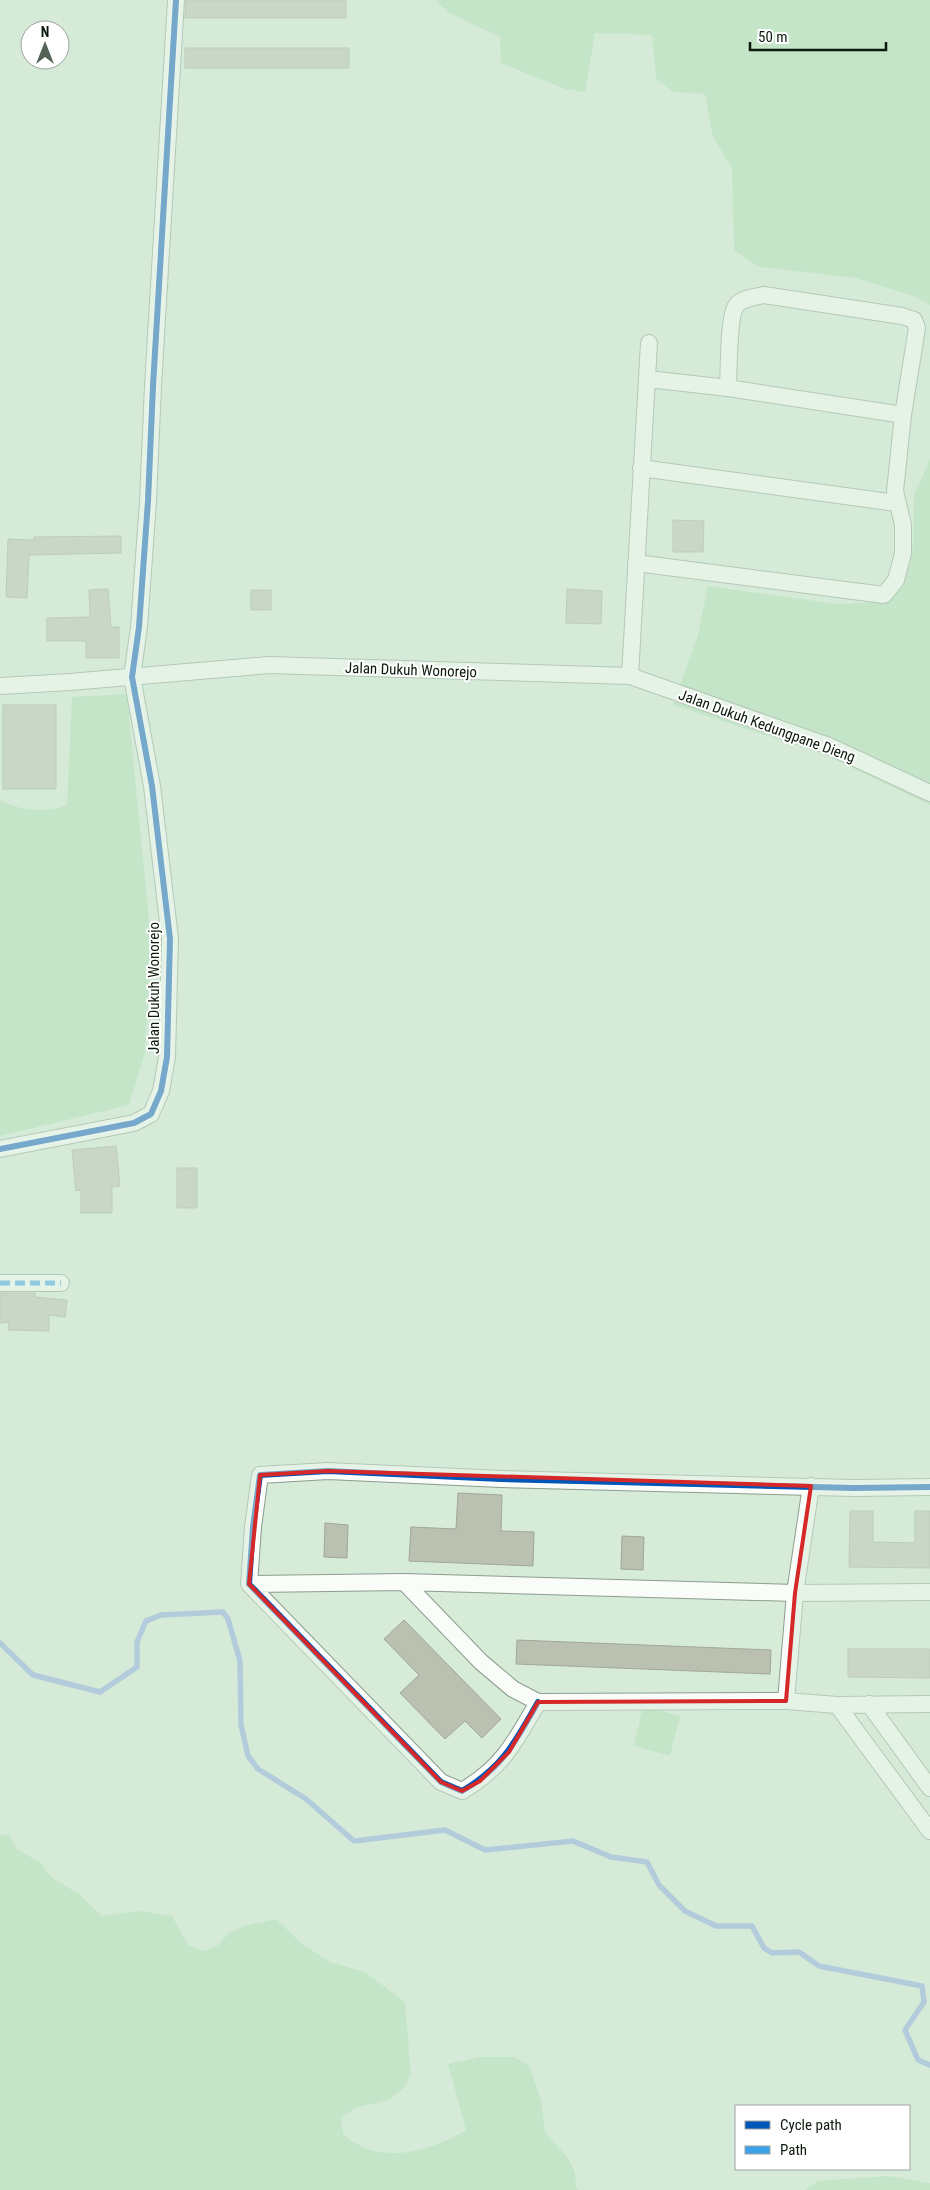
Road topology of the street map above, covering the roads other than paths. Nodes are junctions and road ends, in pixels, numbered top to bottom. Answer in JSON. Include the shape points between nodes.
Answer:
{"nodes":[{"id":1,"x":176,"y":0,"type":"edge"},
{"id":2,"x":649,"y":343,"type":"dead end"},
{"id":3,"x":648,"y":379,"type":"junction"},
{"id":4,"x":728,"y":388,"type":"junction"},
{"id":5,"x":903,"y":415,"type":"junction"},
{"id":6,"x":641,"y":468,"type":"junction"},
{"id":7,"x":896,"y":503,"type":"junction"},
{"id":8,"x":636,"y":563,"type":"junction"},
{"id":9,"x":630,"y":676,"type":"junction"},
{"id":10,"x":132,"y":677,"type":"junction"},
{"id":11,"x":0,"y":686,"type":"edge"},
{"id":12,"x":930,"y":793,"type":"edge"},
{"id":13,"x":0,"y":1149,"type":"edge"},
{"id":14,"x":0,"y":1283,"type":"edge"},
{"id":15,"x":62,"y":1283,"type":"dead end"},
{"id":16,"x":811,"y":1486,"type":"junction"},
{"id":17,"x":930,"y":1487,"type":"edge"},
{"id":18,"x":404,"y":1582,"type":"junction"},
{"id":19,"x":249,"y":1584,"type":"junction"},
{"id":20,"x":930,"y":1592,"type":"edge"},
{"id":21,"x":795,"y":1593,"type":"junction"},
{"id":22,"x":538,"y":1702,"type":"junction"},
{"id":23,"x":786,"y":1702,"type":"junction"},
{"id":24,"x":869,"y":1704,"type":"junction"},
{"id":25,"x":930,"y":1704,"type":"edge"},
{"id":26,"x":837,"y":1705,"type":"junction"},
{"id":27,"x":930,"y":1788,"type":"edge"},
{"id":28,"x":930,"y":1831,"type":"edge"}],
"edges":[{"from":1,"to":10,"type":"street","via":[[148,500]]},
{"from":2,"to":3,"type":"street"},
{"from":3,"to":4,"type":"street"},
{"from":3,"to":6,"type":"street"},
{"from":4,"to":5,"type":"street"},
{"from":4,"to":5,"type":"street","via":[[732,317],[736,306],[744,300],[764,295],[902,316],[914,320],[917,328]]},
{"from":5,"to":7,"type":"street"},
{"from":6,"to":7,"type":"street"},
{"from":6,"to":8,"type":"street"},
{"from":7,"to":8,"type":"street","via":[[903,525],[903,553],[896,580],[884,595]]},
{"from":8,"to":9,"type":"street"},
{"from":9,"to":10,"type":"street","name":"Jalan Dukuh Wonorejo","via":[[269,665]]},
{"from":9,"to":12,"type":"street","name":"Jalan Dukuh Kedungpane Dieng","via":[[829,746]]},
{"from":10,"to":11,"type":"street","name":"Jalan Dukuh Wonorejo"},
{"from":10,"to":13,"type":"street","name":"Jalan Dukuh Wonorejo","via":[[152,786],[170,939],[167,1057],[161,1091],[151,1114],[134,1123]]},
{"from":14,"to":15,"type":"street"},
{"from":16,"to":17,"type":"street"},
{"from":16,"to":19,"type":"street","via":[[501,1479],[328,1471],[260,1475]]},
{"from":16,"to":21,"type":"street"},
{"from":18,"to":19,"type":"street"},
{"from":18,"to":21,"type":"street"},
{"from":18,"to":22,"type":"street","via":[[481,1662],[513,1689]]},
{"from":19,"to":22,"type":"street","via":[[440,1782],[462,1792],[480,1781],[509,1752]]},
{"from":20,"to":21,"type":"street"},
{"from":21,"to":23,"type":"street"},
{"from":22,"to":23,"type":"street"},
{"from":23,"to":26,"type":"street"},
{"from":24,"to":25,"type":"street"},
{"from":24,"to":26,"type":"street"},
{"from":24,"to":27,"type":"street"},
{"from":26,"to":28,"type":"street"}]}
